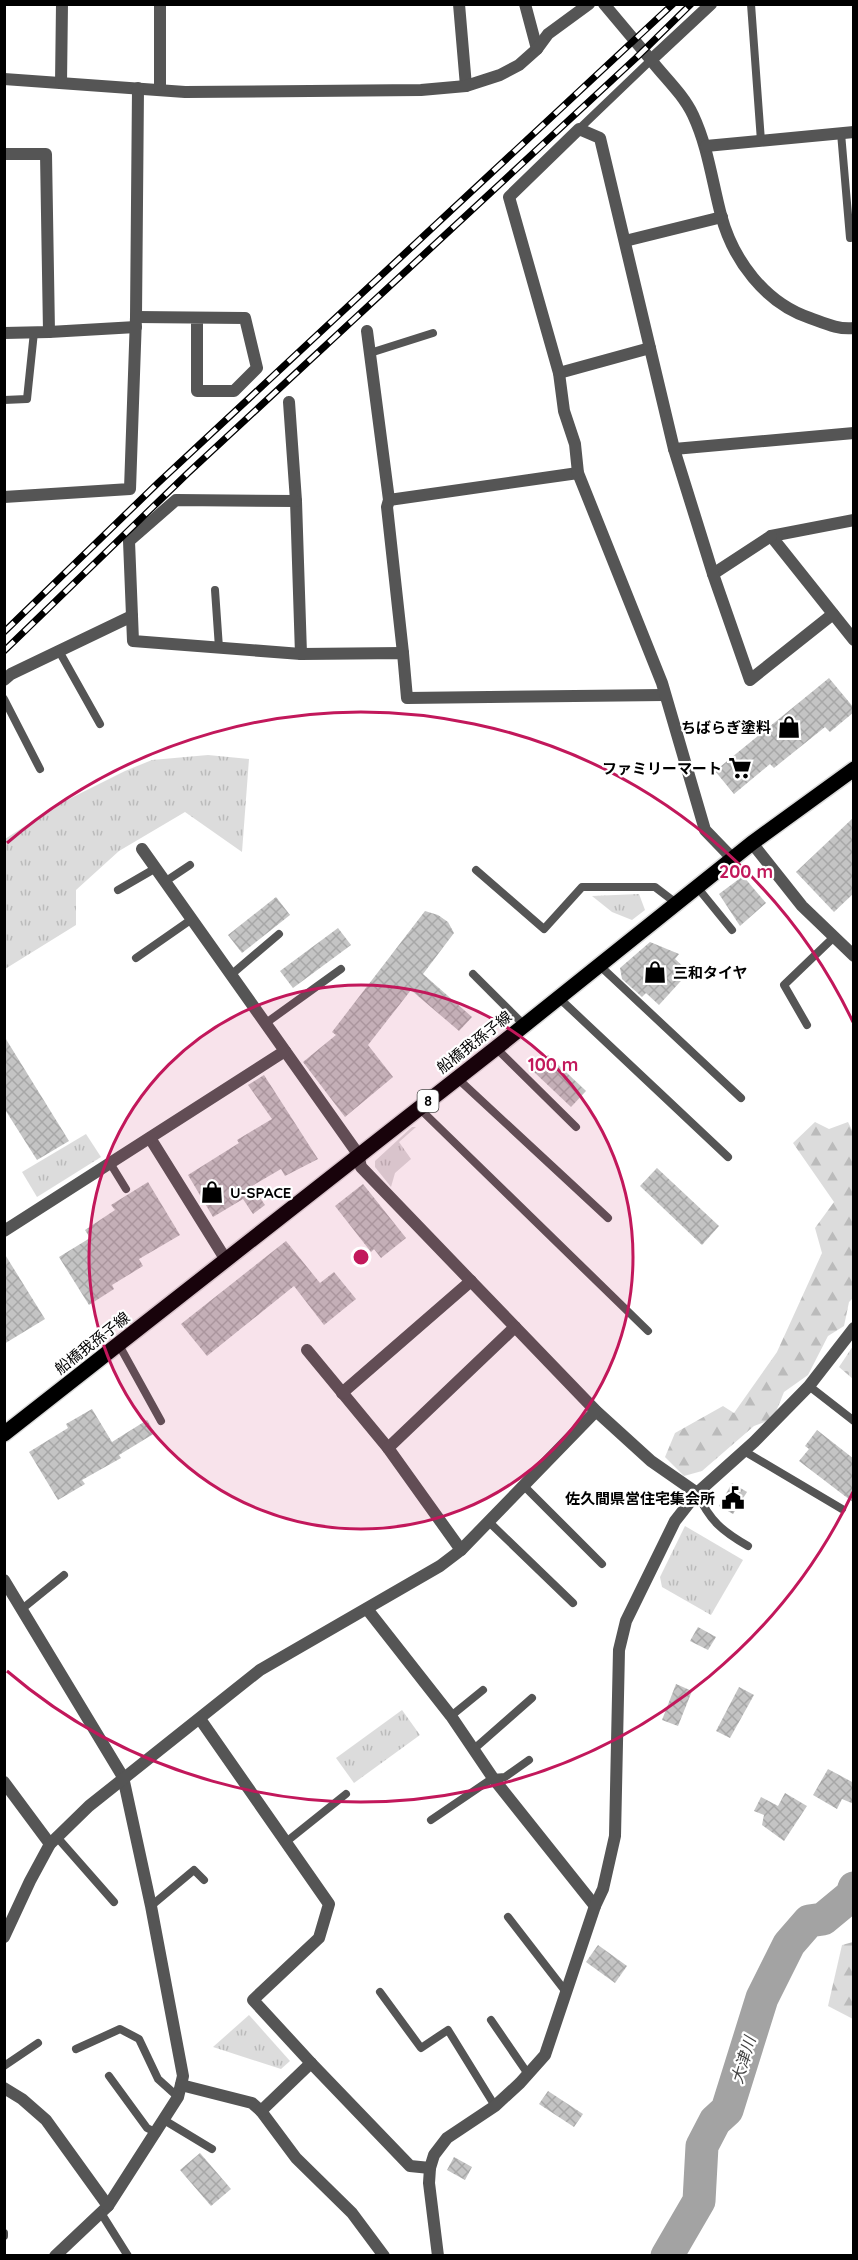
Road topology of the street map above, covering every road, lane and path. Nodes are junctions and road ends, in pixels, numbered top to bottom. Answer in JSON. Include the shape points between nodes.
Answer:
{"nodes":[{"id":1,"x":62,"y":4,"type":"edge"},
{"id":2,"x":160,"y":4,"type":"edge"},
{"id":3,"x":459,"y":4,"type":"edge"},
{"id":4,"x":525,"y":4,"type":"edge"},
{"id":5,"x":589,"y":4,"type":"edge"},
{"id":6,"x":604,"y":4,"type":"edge"},
{"id":7,"x":711,"y":4,"type":"edge"},
{"id":8,"x":751,"y":4,"type":"edge"},
{"id":9,"x":537,"y":49,"type":"junction"},
{"id":10,"x":651,"y":60,"type":"junction"},
{"id":11,"x":4,"y":79,"type":"edge"},
{"id":12,"x":61,"y":83,"type":"junction"},
{"id":13,"x":466,"y":86,"type":"junction"},
{"id":14,"x":138,"y":88,"type":"junction"},
{"id":15,"x":160,"y":89,"type":"junction"},
{"id":16,"x":579,"y":129,"type":"junction"},
{"id":17,"x":847,"y":132,"type":"edge"},
{"id":18,"x":761,"y":141,"type":"junction"},
{"id":19,"x":706,"y":146,"type":"junction"},
{"id":20,"x":4,"y":154,"type":"edge"},
{"id":21,"x":722,"y":217,"type":"junction"},
{"id":22,"x":850,"y":238,"type":"dead end"},
{"id":23,"x":625,"y":241,"type":"junction"},
{"id":24,"x":197,"y":318,"type":"junction"},
{"id":25,"x":136,"y":322,"type":"junction"},
{"id":26,"x":854,"y":328,"type":"edge"},
{"id":27,"x":367,"y":331,"type":"dead end"},
{"id":28,"x":34,"y":332,"type":"junction"},
{"id":29,"x":49,"y":332,"type":"junction"},
{"id":30,"x":4,"y":333,"type":"edge"},
{"id":31,"x":433,"y":333,"type":"dead end"},
{"id":32,"x":650,"y":348,"type":"junction"},
{"id":33,"x":370,"y":353,"type":"junction"},
{"id":34,"x":559,"y":373,"type":"junction"},
{"id":35,"x":4,"y":400,"type":"edge"},
{"id":36,"x":289,"y":402,"type":"dead end"},
{"id":37,"x":854,"y":433,"type":"edge"},
{"id":38,"x":674,"y":449,"type":"junction"},
{"id":39,"x":578,"y":473,"type":"junction"},
{"id":40,"x":4,"y":497,"type":"edge"},
{"id":41,"x":389,"y":500,"type":"junction"},
{"id":42,"x":296,"y":501,"type":"junction"},
{"id":43,"x":854,"y":520,"type":"edge"},
{"id":44,"x":771,"y":536,"type":"junction"},
{"id":45,"x":713,"y":574,"type":"junction"},
{"id":46,"x":215,"y":590,"type":"dead end"},
{"id":47,"x":833,"y":614,"type":"junction"},
{"id":48,"x":132,"y":616,"type":"junction"},
{"id":49,"x":854,"y":640,"type":"edge"},
{"id":50,"x":219,"y":648,"type":"junction"},
{"id":51,"x":59,"y":651,"type":"junction"},
{"id":52,"x":403,"y":653,"type":"junction"},
{"id":53,"x":301,"y":654,"type":"junction"},
{"id":54,"x":4,"y":680,"type":"edge"},
{"id":55,"x":664,"y":695,"type":"junction"},
{"id":56,"x":4,"y":699,"type":"edge"},
{"id":57,"x":100,"y":724,"type":"dead end"},
{"id":58,"x":40,"y":769,"type":"dead end"},
{"id":59,"x":854,"y":769,"type":"edge"},
{"id":60,"x":752,"y":843,"type":"junction"},
{"id":61,"x":142,"y":849,"type":"dead end"},
{"id":62,"x":733,"y":859,"type":"junction"},
{"id":63,"x":190,"y":865,"type":"dead end"},
{"id":64,"x":156,"y":868,"type":"junction"},
{"id":65,"x":476,"y":870,"type":"dead end"},
{"id":66,"x":165,"y":881,"type":"junction"},
{"id":67,"x":697,"y":886,"type":"junction"},
{"id":68,"x":118,"y":890,"type":"dead end"},
{"id":69,"x":676,"y":903,"type":"junction"},
{"id":70,"x":192,"y":919,"type":"junction"},
{"id":71,"x":732,"y":930,"type":"dead end"},
{"id":72,"x":279,"y":934,"type":"dead end"},
{"id":73,"x":834,"y":937,"type":"junction"},
{"id":74,"x":854,"y":956,"type":"edge"},
{"id":75,"x":136,"y":958,"type":"dead end"},
{"id":76,"x":599,"y":966,"type":"junction"},
{"id":77,"x":341,"y":969,"type":"dead end"},
{"id":78,"x":232,"y":974,"type":"junction"},
{"id":79,"x":473,"y":974,"type":"dead end"},
{"id":80,"x":558,"y":997,"type":"junction"},
{"id":81,"x":266,"y":1023,"type":"junction"},
{"id":82,"x":807,"y":1024,"type":"dead end"},
{"id":83,"x":524,"y":1025,"type":"junction"},
{"id":84,"x":496,"y":1048,"type":"junction"},
{"id":85,"x":285,"y":1051,"type":"junction"},
{"id":86,"x":457,"y":1078,"type":"junction"},
{"id":87,"x":741,"y":1098,"type":"dead end"},
{"id":88,"x":419,"y":1108,"type":"junction"},
{"id":89,"x":576,"y":1127,"type":"dead end"},
{"id":90,"x":150,"y":1138,"type":"junction"},
{"id":91,"x":358,"y":1155,"type":"junction"},
{"id":92,"x":728,"y":1157,"type":"dead end"},
{"id":93,"x":110,"y":1163,"type":"junction"},
{"id":94,"x":126,"y":1189,"type":"dead end"},
{"id":95,"x":608,"y":1218,"type":"dead end"},
{"id":96,"x":4,"y":1231,"type":"edge"},
{"id":97,"x":226,"y":1260,"type":"junction"},
{"id":98,"x":471,"y":1281,"type":"junction"},
{"id":99,"x":515,"y":1327,"type":"junction"},
{"id":100,"x":854,"y":1328,"type":"edge"},
{"id":101,"x":648,"y":1331,"type":"dead end"},
{"id":102,"x":119,"y":1345,"type":"junction"},
{"id":103,"x":307,"y":1350,"type":"dead end"},
{"id":104,"x":808,"y":1386,"type":"junction"},
{"id":105,"x":342,"y":1393,"type":"junction"},
{"id":106,"x":596,"y":1411,"type":"junction"},
{"id":107,"x":161,"y":1421,"type":"dead end"},
{"id":108,"x":854,"y":1421,"type":"edge"},
{"id":109,"x":4,"y":1434,"type":"edge"},
{"id":110,"x":388,"y":1448,"type":"junction"},
{"id":111,"x":744,"y":1451,"type":"junction"},
{"id":112,"x":524,"y":1486,"type":"junction"},
{"id":113,"x":697,"y":1493,"type":"junction"},
{"id":114,"x":842,"y":1509,"type":"dead end"},
{"id":115,"x":489,"y":1522,"type":"junction"},
{"id":116,"x":748,"y":1546,"type":"dead end"},
{"id":117,"x":461,"y":1550,"type":"junction"},
{"id":118,"x":602,"y":1564,"type":"dead end"},
{"id":119,"x":64,"y":1575,"type":"dead end"},
{"id":120,"x":4,"y":1580,"type":"edge"},
{"id":121,"x":573,"y":1603,"type":"dead end"},
{"id":122,"x":22,"y":1608,"type":"junction"},
{"id":123,"x":367,"y":1609,"type":"junction"},
{"id":124,"x":483,"y":1690,"type":"dead end"},
{"id":125,"x":532,"y":1698,"type":"dead end"},
{"id":126,"x":451,"y":1716,"type":"junction"},
{"id":127,"x":200,"y":1719,"type":"junction"},
{"id":128,"x":474,"y":1749,"type":"junction"},
{"id":129,"x":529,"y":1760,"type":"dead end"},
{"id":130,"x":123,"y":1777,"type":"junction"},
{"id":131,"x":493,"y":1778,"type":"junction"},
{"id":132,"x":4,"y":1782,"type":"edge"},
{"id":133,"x":346,"y":1794,"type":"dead end"},
{"id":134,"x":431,"y":1820,"type":"dead end"},
{"id":135,"x":53,"y":1840,"type":"junction"},
{"id":136,"x":286,"y":1842,"type":"junction"},
{"id":137,"x":204,"y":1880,"type":"dead end"},
{"id":138,"x":114,"y":1902,"type":"dead end"},
{"id":139,"x":151,"y":1906,"type":"junction"},
{"id":140,"x":595,"y":1906,"type":"junction"},
{"id":141,"x":508,"y":1917,"type":"dead end"},
{"id":142,"x":6,"y":1929,"type":"edge"},
{"id":143,"x":380,"y":1992,"type":"dead end"},
{"id":144,"x":566,"y":1992,"type":"junction"},
{"id":145,"x":491,"y":2020,"type":"dead end"},
{"id":146,"x":38,"y":2043,"type":"dead end"},
{"id":147,"x":76,"y":2049,"type":"dead end"},
{"id":148,"x":311,"y":2063,"type":"junction"},
{"id":149,"x":4,"y":2066,"type":"edge"},
{"id":150,"x":528,"y":2074,"type":"junction"},
{"id":151,"x":108,"y":2076,"type":"dead end"},
{"id":152,"x":4,"y":2088,"type":"edge"},
{"id":153,"x":180,"y":2091,"type":"junction"},
{"id":154,"x":495,"y":2106,"type":"junction"},
{"id":155,"x":261,"y":2111,"type":"junction"},
{"id":156,"x":164,"y":2120,"type":"junction"},
{"id":157,"x":157,"y":2133,"type":"junction"},
{"id":158,"x":212,"y":2149,"type":"dead end"},
{"id":159,"x":430,"y":2168,"type":"junction"},
{"id":160,"x":105,"y":2210,"type":"junction"},
{"id":161,"x":55,"y":2256,"type":"edge"},
{"id":162,"x":128,"y":2256,"type":"edge"},
{"id":163,"x":384,"y":2256,"type":"edge"},
{"id":164,"x":438,"y":2256,"type":"edge"}],
"edges":[{"from":1,"to":12,"type":"street"},
{"from":2,"to":15,"type":"street"},
{"from":3,"to":13,"type":"street"},
{"from":4,"to":9,"type":"street"},
{"from":5,"to":9,"type":"street","via":[[548,34]]},
{"from":6,"to":10,"type":"street"},
{"from":7,"to":10,"type":"street"},
{"from":8,"to":18,"type":"lane"},
{"from":9,"to":13,"type":"street","via":[[500,75]]},
{"from":10,"to":16,"type":"lane"},
{"from":10,"to":19,"type":"street","via":[[692,112]]},
{"from":11,"to":12,"type":"street"},
{"from":12,"to":14,"type":"street"},
{"from":13,"to":15,"type":"street","via":[[409,90]]},
{"from":14,"to":15,"type":"street"},
{"from":14,"to":25,"type":"street"},
{"from":16,"to":23,"type":"street","via":[[600,138]]},
{"from":16,"to":34,"type":"street","via":[[509,197]]},
{"from":17,"to":18,"type":"street"},
{"from":17,"to":22,"type":"lane"},
{"from":18,"to":19,"type":"street"},
{"from":19,"to":21,"type":"street"},
{"from":20,"to":29,"type":"street","via":[[46,154]]},
{"from":21,"to":23,"type":"street"},
{"from":21,"to":26,"type":"street","via":[[752,277],[771,297],[795,313],[843,329]]},
{"from":23,"to":32,"type":"street"},
{"from":24,"to":24,"type":"street","via":[[245,318],[257,368],[234,391],[197,391]]},
{"from":24,"to":25,"type":"street"},
{"from":25,"to":29,"type":"street"},
{"from":25,"to":40,"type":"street","via":[[130,489]]},
{"from":27,"to":33,"type":"street"},
{"from":28,"to":29,"type":"street"},
{"from":28,"to":30,"type":"street"},
{"from":28,"to":35,"type":"lane","via":[[27,399]]},
{"from":31,"to":33,"type":"lane"},
{"from":32,"to":34,"type":"street"},
{"from":32,"to":38,"type":"street"},
{"from":33,"to":41,"type":"street"},
{"from":34,"to":39,"type":"street"},
{"from":36,"to":42,"type":"street"},
{"from":37,"to":38,"type":"street"},
{"from":38,"to":45,"type":"street"},
{"from":39,"to":41,"type":"street"},
{"from":39,"to":55,"type":"street","via":[[649,646]]},
{"from":41,"to":52,"type":"street"},
{"from":42,"to":48,"type":"street","via":[[176,500],[129,540]]},
{"from":42,"to":53,"type":"street"},
{"from":43,"to":44,"type":"street"},
{"from":44,"to":45,"type":"street"},
{"from":44,"to":47,"type":"street"},
{"from":45,"to":47,"type":"street","via":[[750,680]]},
{"from":46,"to":50,"type":"lane"},
{"from":47,"to":49,"type":"street"},
{"from":48,"to":50,"type":"street","via":[[133,641]]},
{"from":48,"to":51,"type":"street"},
{"from":50,"to":53,"type":"street"},
{"from":51,"to":54,"type":"street"},
{"from":51,"to":57,"type":"lane"},
{"from":52,"to":53,"type":"street"},
{"from":52,"to":55,"type":"street","via":[[407,698]]},
{"from":55,"to":62,"type":"street","via":[[705,830]]},
{"from":56,"to":58,"type":"lane"},
{"from":59,"to":60,"type":"main road","name":"船橋我孫子線","number":"8"},
{"from":60,"to":62,"type":"main road","name":"船橋我孫子線","number":"8"},
{"from":60,"to":73,"type":"street","via":[[802,906]]},
{"from":61,"to":64,"type":"street"},
{"from":62,"to":67,"type":"main road","name":"船橋我孫子線","number":"8"},
{"from":63,"to":66,"type":"lane"},
{"from":64,"to":66,"type":"street"},
{"from":64,"to":68,"type":"lane"},
{"from":65,"to":69,"type":"lane","via":[[544,929],[582,887],[656,887]]},
{"from":66,"to":70,"type":"street"},
{"from":67,"to":69,"type":"main road","name":"船橋我孫子線","number":"8"},
{"from":67,"to":71,"type":"lane"},
{"from":69,"to":76,"type":"main road","name":"船橋我孫子線","number":"8"},
{"from":70,"to":75,"type":"lane"},
{"from":70,"to":78,"type":"street"},
{"from":72,"to":78,"type":"lane"},
{"from":73,"to":74,"type":"street"},
{"from":73,"to":82,"type":"lane","via":[[784,985]]},
{"from":76,"to":80,"type":"main road","name":"船橋我孫子線","number":"8"},
{"from":76,"to":87,"type":"lane"},
{"from":77,"to":81,"type":"lane"},
{"from":78,"to":81,"type":"street"},
{"from":79,"to":83,"type":"lane"},
{"from":80,"to":83,"type":"main road","name":"船橋我孫子線","number":"8"},
{"from":80,"to":92,"type":"lane"},
{"from":81,"to":85,"type":"street"},
{"from":83,"to":84,"type":"main road","name":"船橋我孫子線","number":"8"},
{"from":84,"to":86,"type":"main road","name":"船橋我孫子線","number":"8"},
{"from":84,"to":89,"type":"lane"},
{"from":85,"to":90,"type":"street"},
{"from":85,"to":91,"type":"street"},
{"from":86,"to":88,"type":"main road","name":"船橋我孫子線","number":"8"},
{"from":86,"to":95,"type":"lane"},
{"from":88,"to":91,"type":"main road","name":"船橋我孫子線","number":"8"},
{"from":88,"to":101,"type":"lane"},
{"from":90,"to":93,"type":"street"},
{"from":90,"to":97,"type":"street"},
{"from":91,"to":97,"type":"main road","name":"船橋我孫子線","number":"8"},
{"from":91,"to":98,"type":"street","via":[[361,1167]]},
{"from":93,"to":94,"type":"lane"},
{"from":93,"to":96,"type":"street"},
{"from":97,"to":102,"type":"main road","name":"船橋我孫子線","number":"8"},
{"from":98,"to":99,"type":"street"},
{"from":98,"to":105,"type":"street"},
{"from":99,"to":106,"type":"street"},
{"from":99,"to":110,"type":"street"},
{"from":100,"to":104,"type":"street"},
{"from":102,"to":107,"type":"lane"},
{"from":102,"to":109,"type":"main road","name":"船橋我孫子線","number":"8"},
{"from":103,"to":105,"type":"street"},
{"from":104,"to":108,"type":"lane"},
{"from":104,"to":111,"type":"street"},
{"from":105,"to":110,"type":"street"},
{"from":106,"to":112,"type":"street"},
{"from":106,"to":113,"type":"street","via":[[651,1461]]},
{"from":110,"to":117,"type":"street"},
{"from":111,"to":113,"type":"street"},
{"from":111,"to":114,"type":"lane"},
{"from":112,"to":115,"type":"street"},
{"from":112,"to":118,"type":"lane"},
{"from":113,"to":116,"type":"lane","via":[[723,1531]]},
{"from":113,"to":140,"type":"street","via":[[675,1521],[626,1621],[619,1650],[615,1836],[603,1889]]},
{"from":115,"to":117,"type":"street"},
{"from":115,"to":121,"type":"lane"},
{"from":117,"to":123,"type":"street"},
{"from":119,"to":122,"type":"lane"},
{"from":120,"to":122,"type":"street"},
{"from":122,"to":130,"type":"street"},
{"from":123,"to":126,"type":"street"},
{"from":123,"to":127,"type":"street","via":[[260,1670]]},
{"from":124,"to":126,"type":"lane"},
{"from":125,"to":128,"type":"lane"},
{"from":126,"to":128,"type":"street"},
{"from":127,"to":130,"type":"street"},
{"from":127,"to":136,"type":"street"},
{"from":128,"to":131,"type":"street"},
{"from":129,"to":131,"type":"lane","via":[[505,1777]]},
{"from":130,"to":135,"type":"street"},
{"from":130,"to":139,"type":"street"},
{"from":131,"to":134,"type":"lane"},
{"from":131,"to":140,"type":"street"},
{"from":132,"to":135,"type":"street"},
{"from":133,"to":136,"type":"lane"},
{"from":135,"to":138,"type":"lane"},
{"from":135,"to":142,"type":"street"},
{"from":136,"to":148,"type":"street","via":[[329,1904],[319,1938],[253,2000]]},
{"from":137,"to":139,"type":"lane","via":[[194,1870]]},
{"from":139,"to":153,"type":"street","via":[[183,2076]]},
{"from":140,"to":144,"type":"street"},
{"from":141,"to":144,"type":"lane"},
{"from":143,"to":154,"type":"lane","via":[[421,2048],[448,2030]]},
{"from":144,"to":150,"type":"street","via":[[544,2055]]},
{"from":145,"to":150,"type":"lane"},
{"from":146,"to":149,"type":"lane"},
{"from":147,"to":153,"type":"lane","via":[[120,2029],[139,2039],[158,2079]]},
{"from":148,"to":155,"type":"street"},
{"from":148,"to":159,"type":"street","via":[[410,2166]]},
{"from":150,"to":154,"type":"street"},
{"from":151,"to":157,"type":"lane","via":[[147,2127]]},
{"from":152,"to":160,"type":"street","via":[[46,2120]]},
{"from":153,"to":155,"type":"street","via":[[252,2103]]},
{"from":153,"to":156,"type":"street"},
{"from":154,"to":159,"type":"street","via":[[447,2138]]},
{"from":155,"to":163,"type":"street","via":[[296,2158],[352,2213]]},
{"from":156,"to":157,"type":"street"},
{"from":156,"to":158,"type":"lane"},
{"from":157,"to":160,"type":"street"},
{"from":159,"to":164,"type":"street"},
{"from":160,"to":161,"type":"street"},
{"from":160,"to":162,"type":"lane"}]}
